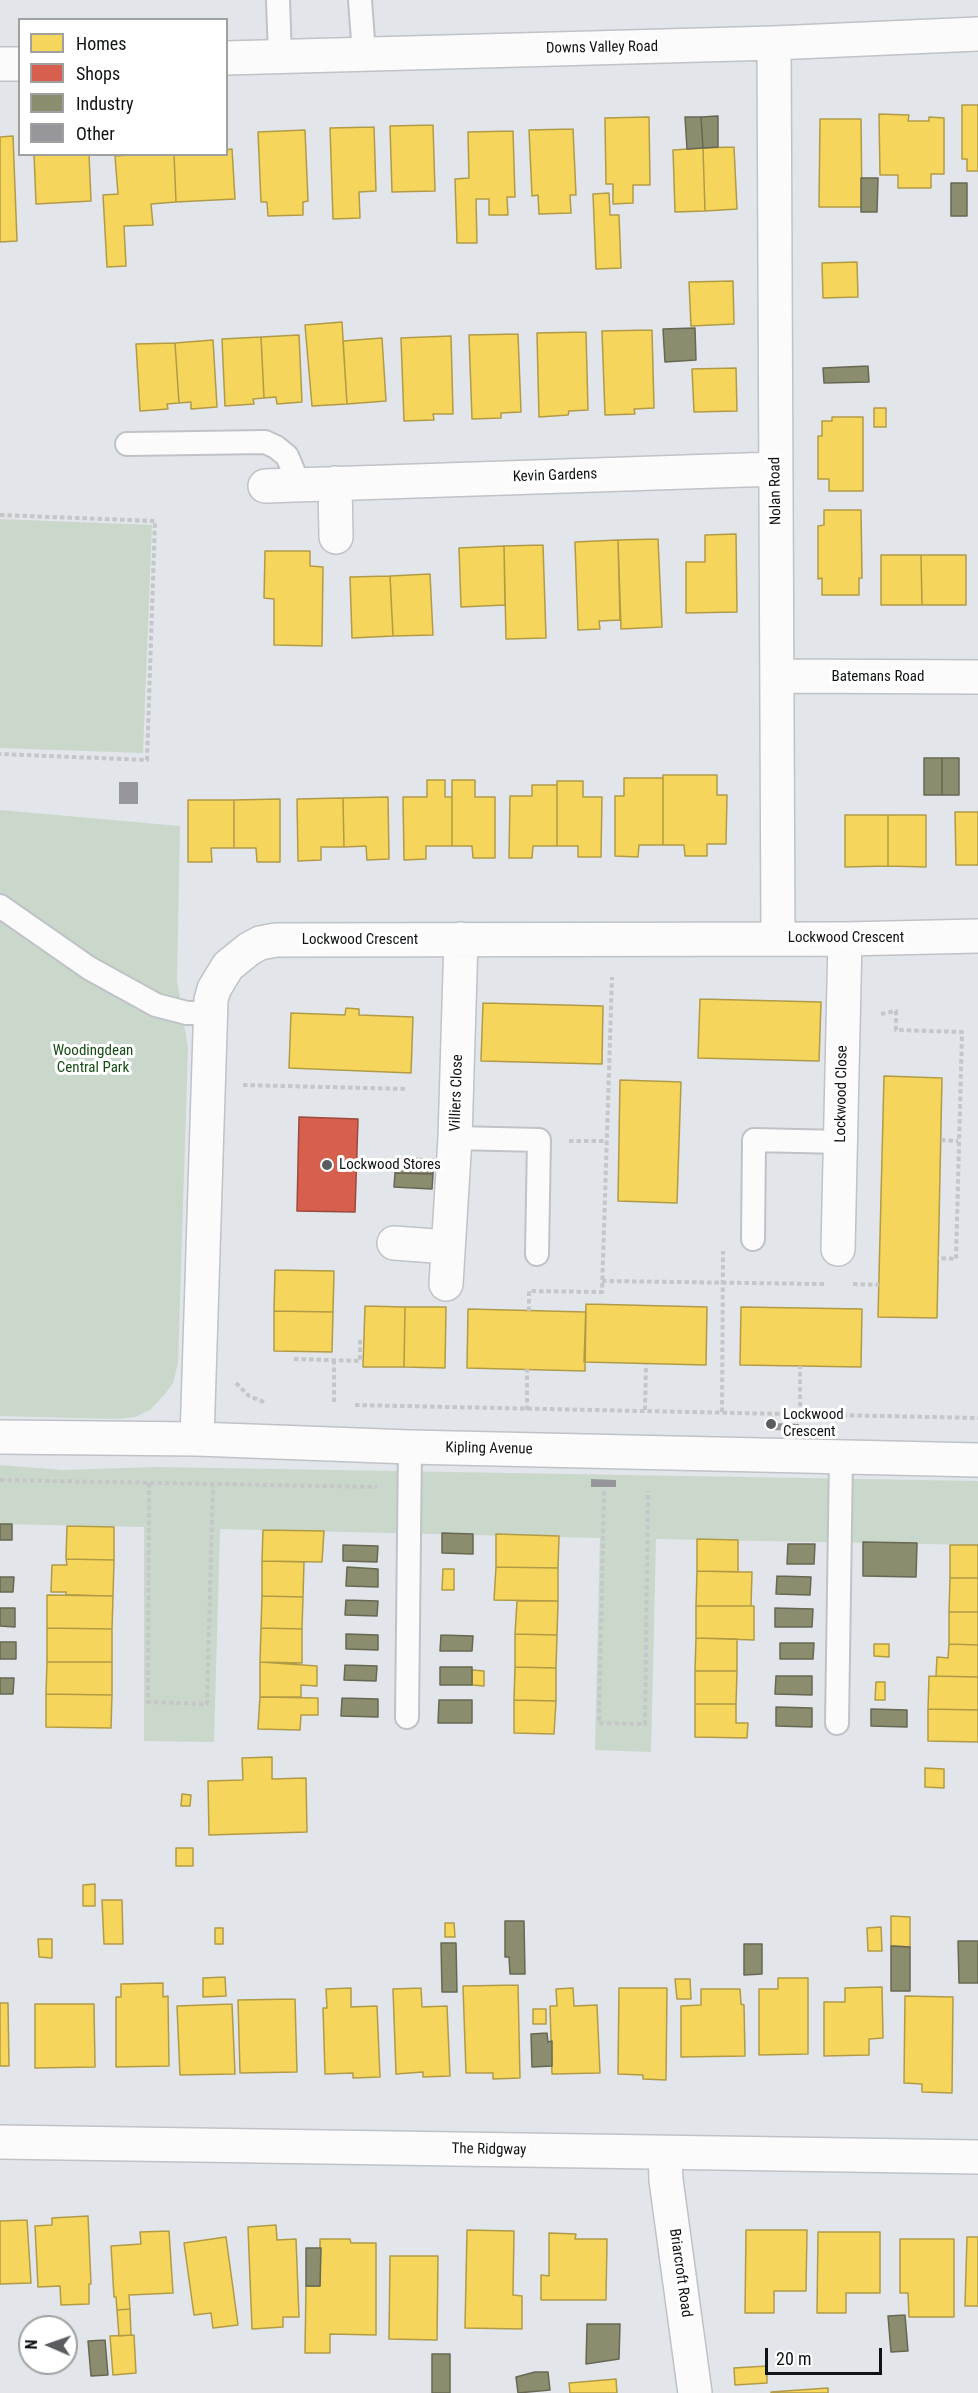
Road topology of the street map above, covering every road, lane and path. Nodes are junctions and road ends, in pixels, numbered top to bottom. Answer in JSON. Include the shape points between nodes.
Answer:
{"nodes":[{"id":1,"x":278,"y":0,"type":"edge"},
{"id":2,"x":360,"y":0,"type":"edge"},
{"id":3,"x":978,"y":34,"type":"edge"},
{"id":4,"x":774,"y":43,"type":"junction"},
{"id":5,"x":364,"y":54,"type":"junction"},
{"id":6,"x":280,"y":56,"type":"junction"},
{"id":7,"x":228,"y":57,"type":"edge"},
{"id":8,"x":0,"y":64,"type":"edge"},
{"id":9,"x":18,"y":64,"type":"edge"},
{"id":10,"x":127,"y":444,"type":"dead end"},
{"id":11,"x":775,"y":469,"type":"junction"},
{"id":12,"x":335,"y":483,"type":"junction"},
{"id":13,"x":280,"y":486,"type":"joint"},
{"id":14,"x":0,"y":515,"type":"edge"},
{"id":15,"x":336,"y":537,"type":"dead end"},
{"id":16,"x":778,"y":676,"type":"junction"},
{"id":17,"x":978,"y":677,"type":"edge"},
{"id":18,"x":0,"y":754,"type":"edge"},
{"id":19,"x":0,"y":906,"type":"edge"},
{"id":20,"x":978,"y":936,"type":"edge"},
{"id":21,"x":778,"y":938,"type":"junction"},
{"id":22,"x":461,"y":939,"type":"junction"},
{"id":23,"x":845,"y":939,"type":"junction"},
{"id":24,"x":612,"y":970,"type":"dead end"},
{"id":25,"x":210,"y":1013,"type":"junction"},
{"id":26,"x":875,"y":1015,"type":"dead end"},
{"id":27,"x":236,"y":1085,"type":"dead end"},
{"id":28,"x":408,"y":1089,"type":"dead end"},
{"id":29,"x":455,"y":1138,"type":"junction"},
{"id":30,"x":941,"y":1140,"type":"dead end"},
{"id":31,"x":958,"y":1141,"type":"junction"},
{"id":32,"x":842,"y":1142,"type":"junction"},
{"id":33,"x":753,"y":1239,"type":"joint"},
{"id":34,"x":394,"y":1243,"type":"dead end"},
{"id":35,"x":448,"y":1247,"type":"junction"},
{"id":36,"x":838,"y":1249,"type":"dead end"},
{"id":37,"x":537,"y":1254,"type":"dead end"},
{"id":38,"x":938,"y":1258,"type":"dead end"},
{"id":39,"x":602,"y":1281,"type":"junction"},
{"id":40,"x":723,"y":1282,"type":"junction"},
{"id":41,"x":446,"y":1284,"type":"dead end"},
{"id":42,"x":826,"y":1284,"type":"dead end"},
{"id":43,"x":849,"y":1284,"type":"dead end"},
{"id":44,"x":879,"y":1285,"type":"dead end"},
{"id":45,"x":529,"y":1311,"type":"dead end"},
{"id":46,"x":360,"y":1340,"type":"dead end"},
{"id":47,"x":294,"y":1359,"type":"dead end"},
{"id":48,"x":334,"y":1360,"type":"junction"},
{"id":49,"x":646,"y":1364,"type":"dead end"},
{"id":50,"x":800,"y":1366,"type":"dead end"},
{"id":51,"x":527,"y":1369,"type":"dead end"},
{"id":52,"x":334,"y":1405,"type":"dead end"},
{"id":53,"x":645,"y":1410,"type":"dead end"},
{"id":54,"x":722,"y":1412,"type":"dead end"},
{"id":55,"x":800,"y":1414,"type":"dead end"},
{"id":56,"x":0,"y":1437,"type":"edge"},
{"id":57,"x":197,"y":1439,"type":"junction"},
{"id":58,"x":410,"y":1447,"type":"junction"},
{"id":59,"x":526,"y":1449,"type":"junction"},
{"id":60,"x":842,"y":1457,"type":"junction"},
{"id":61,"x":978,"y":1460,"type":"edge"},
{"id":62,"x":149,"y":1483,"type":"dead end"},
{"id":63,"x":213,"y":1484,"type":"dead end"},
{"id":64,"x":604,"y":1491,"type":"dead end"},
{"id":65,"x":648,"y":1491,"type":"dead end"},
{"id":66,"x":407,"y":1717,"type":"dead end"},
{"id":67,"x":837,"y":1723,"type":"dead end"},
{"id":68,"x":0,"y":2142,"type":"edge"},
{"id":69,"x":665,"y":2152,"type":"junction"},
{"id":70,"x":978,"y":2157,"type":"edge"},
{"id":71,"x":695,"y":2393,"type":"edge"}],
"edges":[{"from":1,"to":6,"type":"lane"},
{"from":2,"to":5,"type":"lane"},
{"from":3,"to":4,"type":"street","name":"Downs Valley Road"},
{"from":4,"to":5,"type":"street","name":"Downs Valley Road"},
{"from":4,"to":11,"type":"street","name":"Nolan Road"},
{"from":5,"to":6,"type":"street","name":"Downs Valley Road"},
{"from":6,"to":7,"type":"street","name":"Downs Valley Road"},
{"from":8,"to":9,"type":"street"},
{"from":10,"to":13,"type":"lane","via":[[265,442],[287,456],[293,471]]},
{"from":11,"to":12,"type":"street","name":"Kevin Gardens"},
{"from":11,"to":16,"type":"street","name":"Nolan Road"},
{"from":12,"to":13,"type":"street","name":"Kevin Gardens"},
{"from":12,"to":15,"type":"street"},
{"from":14,"to":18,"type":"path","via":[[155,521],[147,760]]},
{"from":16,"to":17,"type":"street","name":"Batemans Road"},
{"from":16,"to":21,"type":"street","name":"Nolan Road"},
{"from":19,"to":25,"type":"lane","via":[[89,968],[156,1005],[187,1013]]},
{"from":20,"to":23,"type":"street","name":"Lockwood Crescent"},
{"from":21,"to":22,"type":"street","name":"Lockwood Crescent"},
{"from":21,"to":23,"type":"street","name":"Lockwood Crescent"},
{"from":22,"to":25,"type":"street","name":"Lockwood Crescent","via":[[260,943],[228,966],[214,989]]},
{"from":22,"to":29,"type":"street","name":"Villiers Close"},
{"from":23,"to":32,"type":"street","name":"Lockwood Close"},
{"from":24,"to":39,"type":"path"},
{"from":25,"to":57,"type":"street","name":"Lockwood Crescent"},
{"from":26,"to":31,"type":"path","via":[[896,1011],[896,1030],[962,1032]]},
{"from":27,"to":28,"type":"path"},
{"from":29,"to":35,"type":"street","name":"Villiers Close"},
{"from":29,"to":37,"type":"lane","via":[[539,1140]]},
{"from":30,"to":31,"type":"path"},
{"from":31,"to":38,"type":"path","via":[[956,1258]]},
{"from":32,"to":33,"type":"lane","via":[[754,1140]]},
{"from":32,"to":36,"type":"street","name":"Lockwood Close"},
{"from":33,"to":40,"type":"path","via":[[723,1237]]},
{"from":34,"to":35,"type":"street"},
{"from":35,"to":41,"type":"street","name":"Villiers Close"},
{"from":39,"to":40,"type":"path"},
{"from":39,"to":45,"type":"path","via":[[602,1292],[529,1291]]},
{"from":40,"to":42,"type":"path"},
{"from":40,"to":54,"type":"path"},
{"from":43,"to":44,"type":"path"},
{"from":46,"to":48,"type":"path","via":[[360,1361]]},
{"from":47,"to":48,"type":"path"},
{"from":48,"to":52,"type":"path"},
{"from":49,"to":53,"type":"path"},
{"from":50,"to":55,"type":"path"},
{"from":51,"to":59,"type":"path"},
{"from":56,"to":57,"type":"street","name":"Kipling Avenue"},
{"from":57,"to":58,"type":"street","name":"Kipling Avenue"},
{"from":58,"to":59,"type":"street","name":"Kipling Avenue"},
{"from":58,"to":66,"type":"lane"},
{"from":59,"to":60,"type":"street","name":"Kipling Avenue"},
{"from":60,"to":61,"type":"street","name":"Kipling Avenue"},
{"from":60,"to":67,"type":"lane"},
{"from":62,"to":63,"type":"path","via":[[148,1702],[207,1704]]},
{"from":64,"to":65,"type":"path","via":[[599,1723],[645,1724]]},
{"from":68,"to":69,"type":"street","name":"The Ridgway"},
{"from":69,"to":70,"type":"street","name":"The Ridgway"},
{"from":69,"to":71,"type":"street","name":"Briarcroft Road"}]}
